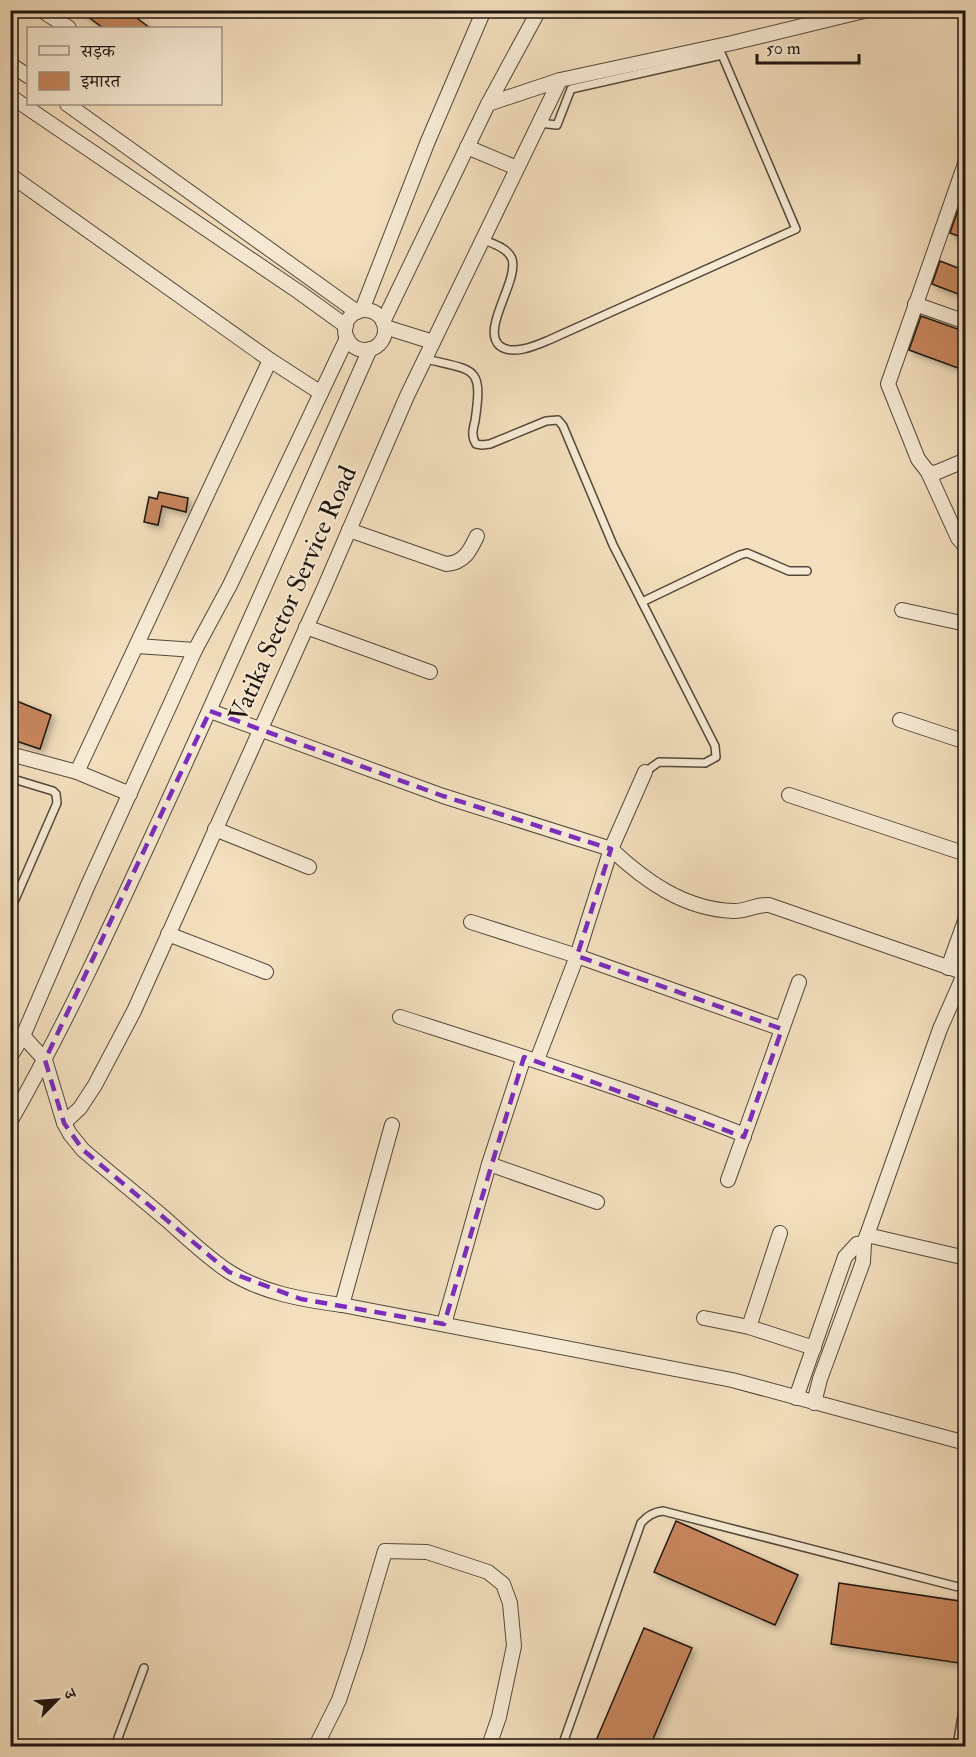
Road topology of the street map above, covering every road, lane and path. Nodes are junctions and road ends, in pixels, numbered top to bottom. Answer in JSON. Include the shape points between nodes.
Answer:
{"nodes":[{"id":1,"x":41,"y":10,"type":"edge"},
{"id":2,"x":484,"y":10,"type":"edge"},
{"id":3,"x":868,"y":10,"type":"edge"},
{"id":4,"x":535,"y":12,"type":"edge"},
{"id":5,"x":67,"y":27,"type":"edge"},
{"id":6,"x":10,"y":64,"type":"edge"},
{"id":7,"x":27,"y":75,"type":"edge"},
{"id":8,"x":560,"y":80,"type":"junction"},
{"id":9,"x":10,"y":96,"type":"edge"},
{"id":10,"x":488,"y":104,"type":"junction"},
{"id":11,"x":68,"y":105,"type":"edge"},
{"id":12,"x":539,"y":123,"type":"junction"},
{"id":13,"x":467,"y":147,"type":"junction"},
{"id":14,"x":966,"y":161,"type":"edge"},
{"id":15,"x":517,"y":168,"type":"junction"},
{"id":16,"x":10,"y":175,"type":"edge"},
{"id":17,"x":962,"y":183,"type":"edge"},
{"id":18,"x":482,"y":239,"type":"junction"},
{"id":19,"x":915,"y":304,"type":"junction"},
{"id":20,"x":360,"y":311,"type":"junction"},
{"id":21,"x":966,"y":322,"type":"edge"},
{"id":22,"x":384,"y":324,"type":"junction"},
{"id":23,"x":346,"y":332,"type":"junction"},
{"id":24,"x":434,"y":342,"type":"junction"},
{"id":25,"x":370,"y":349,"type":"junction"},
{"id":26,"x":426,"y":359,"type":"junction"},
{"id":27,"x":270,"y":360,"type":"junction"},
{"id":28,"x":321,"y":393,"type":"junction"},
{"id":29,"x":966,"y":460,"type":"edge"},
{"id":30,"x":928,"y":472,"type":"junction"},
{"id":31,"x":349,"y":530,"type":"junction"},
{"id":32,"x":477,"y":536,"type":"dead end"},
{"id":33,"x":966,"y":547,"type":"edge"},
{"id":34,"x":807,"y":571,"type":"dead end"},
{"id":35,"x":642,"y":602,"type":"junction"},
{"id":36,"x":902,"y":610,"type":"dead end"},
{"id":37,"x":966,"y":624,"type":"edge"},
{"id":38,"x":306,"y":627,"type":"junction"},
{"id":39,"x":137,"y":646,"type":"junction"},
{"id":40,"x":195,"y":650,"type":"junction"},
{"id":41,"x":430,"y":672,"type":"dead end"},
{"id":42,"x":210,"y":711,"type":"junction"},
{"id":43,"x":900,"y":720,"type":"dead end"},
{"id":44,"x":260,"y":728,"type":"junction"},
{"id":45,"x":966,"y":742,"type":"edge"},
{"id":46,"x":10,"y":754,"type":"edge"},
{"id":47,"x":77,"y":772,"type":"junction"},
{"id":48,"x":645,"y":772,"type":"joint"},
{"id":49,"x":10,"y":778,"type":"edge"},
{"id":50,"x":130,"y":794,"type":"junction"},
{"id":51,"x":789,"y":795,"type":"dead end"},
{"id":52,"x":215,"y":829,"type":"junction"},
{"id":53,"x":611,"y":849,"type":"junction"},
{"id":54,"x":966,"y":854,"type":"edge"},
{"id":55,"x":309,"y":867,"type":"dead end"},
{"id":56,"x":10,"y":911,"type":"edge"},
{"id":57,"x":966,"y":918,"type":"edge"},
{"id":58,"x":471,"y":922,"type":"dead end"},
{"id":59,"x":168,"y":934,"type":"junction"},
{"id":60,"x":577,"y":956,"type":"junction"},
{"id":61,"x":948,"y":968,"type":"junction"},
{"id":62,"x":266,"y":972,"type":"dead end"},
{"id":63,"x":965,"y":972,"type":"edge"},
{"id":64,"x":799,"y":982,"type":"dead end"},
{"id":65,"x":960,"y":995,"type":"edge"},
{"id":66,"x":400,"y":1017,"type":"dead end"},
{"id":67,"x":782,"y":1029,"type":"junction"},
{"id":68,"x":17,"y":1034,"type":"edge"},
{"id":69,"x":10,"y":1058,"type":"edge"},
{"id":70,"x":530,"y":1059,"type":"junction"},
{"id":71,"x":45,"y":1060,"type":"junction"},
{"id":72,"x":10,"y":1122,"type":"edge"},
{"id":73,"x":64,"y":1123,"type":"junction"},
{"id":74,"x":392,"y":1125,"type":"dead end"},
{"id":75,"x":744,"y":1137,"type":"junction"},
{"id":76,"x":489,"y":1164,"type":"junction"},
{"id":77,"x":728,"y":1180,"type":"dead end"},
{"id":78,"x":597,"y":1202,"type":"dead end"},
{"id":79,"x":780,"y":1233,"type":"dead end"},
{"id":80,"x":866,"y":1239,"type":"junction"},
{"id":81,"x":966,"y":1258,"type":"edge"},
{"id":82,"x":342,"y":1305,"type":"junction"},
{"id":83,"x":704,"y":1318,"type":"dead end"},
{"id":84,"x":444,"y":1324,"type":"junction"},
{"id":85,"x":748,"y":1327,"type":"junction"},
{"id":86,"x":814,"y":1348,"type":"junction"},
{"id":87,"x":796,"y":1398,"type":"junction"},
{"id":88,"x":814,"y":1403,"type":"junction"},
{"id":89,"x":966,"y":1443,"type":"edge"},
{"id":90,"x":966,"y":1590,"type":"edge"},
{"id":91,"x":144,"y":1668,"type":"dead end"},
{"id":92,"x":966,"y":1692,"type":"edge"},
{"id":93,"x":116,"y":1746,"type":"edge"},
{"id":94,"x":316,"y":1746,"type":"edge"},
{"id":95,"x":489,"y":1746,"type":"edge"},
{"id":96,"x":562,"y":1746,"type":"edge"},
{"id":97,"x":957,"y":1746,"type":"edge"}],
"edges":[{"from":1,"to":5,"type":"street"},
{"from":2,"to":20,"type":"street"},
{"from":3,"to":8,"type":"street"},
{"from":4,"to":10,"type":"street"},
{"from":6,"to":7,"type":"street"},
{"from":8,"to":10,"type":"street"},
{"from":8,"to":12,"type":"street","name":"Vatika Sector Service Road"},
{"from":9,"to":23,"type":"street","via":[[299,292]]},
{"from":10,"to":13,"type":"street"},
{"from":11,"to":20,"type":"street"},
{"from":12,"to":15,"type":"street","name":"Vatika Sector Service Road"},
{"from":12,"to":18,"type":"lane","via":[[557,125],[571,89],[722,55],[796,229],[549,340],[513,350],[498,345],[495,333],[513,271],[512,258],[508,251]]},
{"from":13,"to":15,"type":"street"},
{"from":13,"to":22,"type":"street"},
{"from":14,"to":17,"type":"street"},
{"from":15,"to":18,"type":"street","name":"Vatika Sector Service Road"},
{"from":16,"to":27,"type":"street"},
{"from":17,"to":19,"type":"street"},
{"from":18,"to":24,"type":"street","name":"Vatika Sector Service Road"},
{"from":19,"to":21,"type":"street"},
{"from":19,"to":30,"type":"street","via":[[888,384],[918,459]]},
{"from":20,"to":22,"type":"street","via":[[375,312]]},
{"from":20,"to":23,"type":"street","via":[[348,320]]},
{"from":22,"to":24,"type":"street"},
{"from":22,"to":25,"type":"street","via":[[383,338]]},
{"from":23,"to":25,"type":"street","via":[[357,348]]},
{"from":23,"to":28,"type":"street"},
{"from":24,"to":26,"type":"street","name":"Vatika Sector Service Road"},
{"from":25,"to":42,"type":"street"},
{"from":26,"to":31,"type":"street","name":"Vatika Sector Service Road"},
{"from":26,"to":35,"type":"lane","via":[[466,369],[475,377],[479,392],[473,431],[476,444],[490,444],[546,421],[558,420]]},
{"from":27,"to":28,"type":"street"},
{"from":27,"to":39,"type":"street"},
{"from":28,"to":40,"type":"street"},
{"from":29,"to":30,"type":"street","via":[[935,473]]},
{"from":30,"to":33,"type":"street","via":[[958,538]]},
{"from":31,"to":32,"type":"street","via":[[446,564],[466,555]]},
{"from":31,"to":38,"type":"street","name":"Vatika Sector Service Road"},
{"from":34,"to":35,"type":"lane","via":[[789,572],[747,553]]},
{"from":35,"to":48,"type":"lane","via":[[715,746],[716,758],[705,763],[658,762]]},
{"from":36,"to":37,"type":"street"},
{"from":38,"to":41,"type":"street"},
{"from":38,"to":44,"type":"street","name":"Vatika Sector Service Road"},
{"from":39,"to":40,"type":"street"},
{"from":39,"to":47,"type":"street"},
{"from":40,"to":50,"type":"street"},
{"from":42,"to":44,"type":"street"},
{"from":42,"to":71,"type":"street","via":[[92,968]]},
{"from":43,"to":45,"type":"street"},
{"from":44,"to":52,"type":"street","name":"Vatika Sector Service Road"},
{"from":44,"to":53,"type":"street","via":[[443,796]]},
{"from":46,"to":47,"type":"street"},
{"from":47,"to":50,"type":"street"},
{"from":48,"to":53,"type":"street"},
{"from":49,"to":56,"type":"lane","via":[[53,791],[57,802]]},
{"from":50,"to":68,"type":"street"},
{"from":51,"to":54,"type":"street"},
{"from":52,"to":55,"type":"street"},
{"from":52,"to":59,"type":"street","name":"Vatika Sector Service Road"},
{"from":53,"to":60,"type":"street"},
{"from":53,"to":61,"type":"street","via":[[657,887],[694,904],[736,912],[769,905]]},
{"from":57,"to":61,"type":"street"},
{"from":58,"to":60,"type":"street"},
{"from":59,"to":62,"type":"street"},
{"from":59,"to":73,"type":"street","name":"Vatika Sector Service Road","via":[[95,1085]]},
{"from":60,"to":67,"type":"street"},
{"from":60,"to":70,"type":"street"},
{"from":61,"to":63,"type":"street"},
{"from":63,"to":65,"type":"street"},
{"from":64,"to":67,"type":"street"},
{"from":65,"to":80,"type":"street"},
{"from":66,"to":70,"type":"street"},
{"from":67,"to":75,"type":"street"},
{"from":68,"to":69,"type":"street"},
{"from":68,"to":71,"type":"street"},
{"from":70,"to":75,"type":"street","via":[[702,1118]]},
{"from":70,"to":76,"type":"street"},
{"from":71,"to":72,"type":"street"},
{"from":71,"to":73,"type":"street"},
{"from":73,"to":82,"type":"street","via":[[83,1150],[229,1272],[272,1291]]},
{"from":74,"to":82,"type":"street"},
{"from":75,"to":77,"type":"street"},
{"from":76,"to":78,"type":"street"},
{"from":76,"to":84,"type":"street"},
{"from":79,"to":85,"type":"street"},
{"from":80,"to":81,"type":"street"},
{"from":80,"to":86,"type":"street","via":[[845,1257]]},
{"from":80,"to":88,"type":"street","via":[[864,1262]]},
{"from":82,"to":84,"type":"street"},
{"from":83,"to":85,"type":"street"},
{"from":84,"to":87,"type":"street","via":[[732,1380]]},
{"from":85,"to":86,"type":"street"},
{"from":86,"to":87,"type":"street"},
{"from":87,"to":88,"type":"street"},
{"from":88,"to":89,"type":"street"},
{"from":90,"to":96,"type":"lane","via":[[656,1511],[641,1523]]},
{"from":91,"to":93,"type":"lane"},
{"from":92,"to":97,"type":"lane"},
{"from":94,"to":95,"type":"street","via":[[339,1700],[385,1551],[427,1552],[488,1572],[502,1584],[510,1603],[514,1646]]}]}
